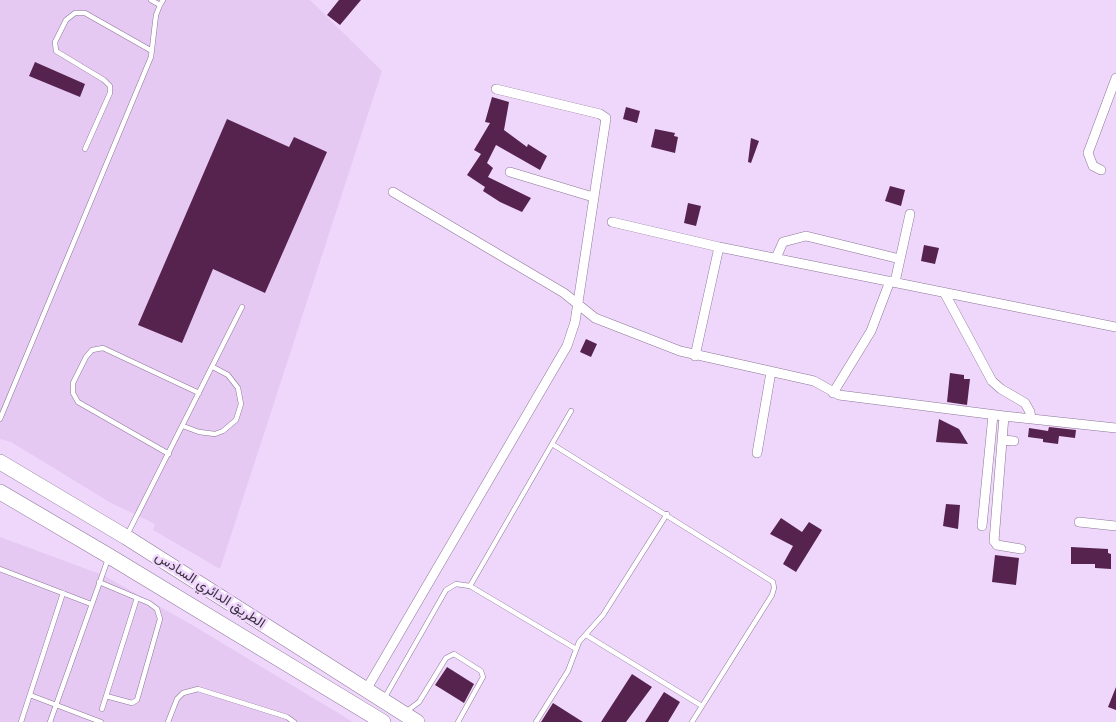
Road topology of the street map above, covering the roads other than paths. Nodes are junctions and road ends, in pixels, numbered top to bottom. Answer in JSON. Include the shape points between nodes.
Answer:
{"nodes":[{"id":1,"x":151,"y":0,"type":"edge"},
{"id":2,"x":163,"y":0,"type":"edge"},
{"id":3,"x":160,"y":5,"type":"junction"},
{"id":4,"x":152,"y":51,"type":"junction"},
{"id":5,"x":1116,"y":78,"type":"edge"},
{"id":6,"x":496,"y":89,"type":"dead end"},
{"id":7,"x":85,"y":149,"type":"dead end"},
{"id":8,"x":1101,"y":170,"type":"dead end"},
{"id":9,"x":510,"y":172,"type":"dead end"},
{"id":10,"x":393,"y":192,"type":"dead end"},
{"id":11,"x":593,"y":197,"type":"junction"},
{"id":12,"x":910,"y":214,"type":"dead end"},
{"id":13,"x":612,"y":222,"type":"dead end"},
{"id":14,"x":719,"y":247,"type":"junction"},
{"id":15,"x":776,"y":258,"type":"junction"},
{"id":16,"x":900,"y":259,"type":"junction"},
{"id":17,"x":892,"y":282,"type":"junction"},
{"id":18,"x":944,"y":292,"type":"junction"},
{"id":19,"x":578,"y":304,"type":"junction"},
{"id":20,"x":242,"y":306,"type":"dead end"},
{"id":21,"x":1116,"y":327,"type":"edge"},
{"id":22,"x":696,"y":356,"type":"junction"},
{"id":23,"x":213,"y":367,"type":"junction"},
{"id":24,"x":771,"y":372,"type":"junction"},
{"id":25,"x":200,"y":393,"type":"junction"},
{"id":26,"x":833,"y":393,"type":"junction"},
{"id":27,"x":571,"y":411,"type":"dead end"},
{"id":28,"x":993,"y":415,"type":"junction"},
{"id":29,"x":1004,"y":416,"type":"junction"},
{"id":30,"x":0,"y":419,"type":"edge"},
{"id":31,"x":1031,"y":419,"type":"junction"},
{"id":32,"x":183,"y":426,"type":"junction"},
{"id":33,"x":1116,"y":428,"type":"edge"},
{"id":34,"x":1002,"y":440,"type":"junction"},
{"id":35,"x":1014,"y":441,"type":"dead end"},
{"id":36,"x":552,"y":444,"type":"junction"},
{"id":37,"x":757,"y":453,"type":"dead end"},
{"id":38,"x":169,"y":454,"type":"junction"},
{"id":39,"x":0,"y":462,"type":"edge"},
{"id":40,"x":0,"y":492,"type":"edge"},
{"id":41,"x":667,"y":514,"type":"junction"},
{"id":42,"x":1079,"y":522,"type":"dead end"},
{"id":43,"x":982,"y":526,"type":"dead end"},
{"id":44,"x":1116,"y":526,"type":"edge"},
{"id":45,"x":126,"y":536,"type":"junction"},
{"id":46,"x":1021,"y":550,"type":"dead end"},
{"id":47,"x":110,"y":556,"type":"junction"},
{"id":48,"x":0,"y":569,"type":"edge"},
{"id":49,"x":99,"y":582,"type":"junction"},
{"id":50,"x":470,"y":586,"type":"junction"},
{"id":51,"x":63,"y":593,"type":"junction"},
{"id":52,"x":137,"y":598,"type":"junction"},
{"id":53,"x":91,"y":604,"type":"junction"},
{"id":54,"x":586,"y":635,"type":"junction"},
{"id":55,"x":576,"y":649,"type":"junction"},
{"id":56,"x":366,"y":690,"type":"junction"},
{"id":57,"x":30,"y":695,"type":"junction"},
{"id":58,"x":106,"y":696,"type":"junction"},
{"id":59,"x":383,"y":701,"type":"junction"},
{"id":60,"x":56,"y":705,"type":"junction"},
{"id":61,"x":702,"y":706,"type":"junction"},
{"id":62,"x":102,"y":710,"type":"dead end"},
{"id":63,"x":402,"y":713,"type":"junction"},
{"id":64,"x":21,"y":722,"type":"edge"},
{"id":65,"x":50,"y":722,"type":"edge"},
{"id":66,"x":101,"y":722,"type":"edge"},
{"id":67,"x":168,"y":722,"type":"edge"},
{"id":68,"x":294,"y":722,"type":"edge"},
{"id":69,"x":383,"y":722,"type":"edge"},
{"id":70,"x":417,"y":722,"type":"edge"},
{"id":71,"x":458,"y":722,"type":"edge"},
{"id":72,"x":536,"y":722,"type":"edge"},
{"id":73,"x":692,"y":722,"type":"edge"}],
"edges":[{"from":1,"to":3,"type":"lane"},
{"from":2,"to":3,"type":"lane"},
{"from":3,"to":4,"type":"lane"},
{"from":4,"to":7,"type":"lane","via":[[85,13],[75,13],[66,20],[55,42],[56,51],[110,86],[110,93]]},
{"from":4,"to":30,"type":"lane"},
{"from":5,"to":8,"type":"street","via":[[1088,153],[1092,166]]},
{"from":6,"to":11,"type":"street","via":[[604,116],[606,123]]},
{"from":9,"to":11,"type":"street"},
{"from":10,"to":19,"type":"street"},
{"from":11,"to":19,"type":"street"},
{"from":12,"to":16,"type":"street"},
{"from":13,"to":14,"type":"street"},
{"from":14,"to":15,"type":"street"},
{"from":14,"to":22,"type":"street"},
{"from":15,"to":16,"type":"street","via":[[783,242],[806,236]]},
{"from":15,"to":17,"type":"street"},
{"from":16,"to":17,"type":"street"},
{"from":17,"to":18,"type":"street"},
{"from":17,"to":26,"type":"street","via":[[871,331]]},
{"from":18,"to":21,"type":"street"},
{"from":18,"to":31,"type":"street","via":[[992,381],[1025,403]]},
{"from":19,"to":22,"type":"street","via":[[595,318]]},
{"from":19,"to":56,"type":"street","via":[[567,346]]},
{"from":20,"to":23,"type":"lane"},
{"from":22,"to":24,"type":"street"},
{"from":23,"to":25,"type":"lane"},
{"from":23,"to":32,"type":"lane","via":[[228,375],[238,388],[242,404],[236,420],[215,434]]},
{"from":24,"to":26,"type":"street","via":[[814,381]]},
{"from":24,"to":37,"type":"street"},
{"from":25,"to":32,"type":"lane"},
{"from":25,"to":38,"type":"lane","via":[[103,348],[92,350],[86,357],[73,383],[73,393],[78,402]]},
{"from":26,"to":28,"type":"street"},
{"from":27,"to":36,"type":"lane"},
{"from":28,"to":29,"type":"street"},
{"from":28,"to":43,"type":"street"},
{"from":29,"to":31,"type":"street"},
{"from":29,"to":34,"type":"street"},
{"from":31,"to":33,"type":"street"},
{"from":32,"to":38,"type":"lane"},
{"from":34,"to":35,"type":"street"},
{"from":34,"to":46,"type":"street","via":[[994,541],[1000,546]]},
{"from":36,"to":41,"type":"lane"},
{"from":36,"to":50,"type":"lane"},
{"from":38,"to":45,"type":"lane"},
{"from":39,"to":45,"type":"highway","name":"الطريق الدائري السادس"},
{"from":40,"to":47,"type":"highway","name":"الطريق الدائري السادس"},
{"from":41,"to":54,"type":"lane","via":[[603,615]]},
{"from":41,"to":61,"type":"lane","via":[[769,577],[774,584],[772,596]]},
{"from":42,"to":44,"type":"street"},
{"from":45,"to":56,"type":"highway","name":"الطريق الدائري السادس"},
{"from":47,"to":49,"type":"lane"},
{"from":47,"to":69,"type":"highway","name":"الطريق الدائري السادس"},
{"from":48,"to":51,"type":"lane"},
{"from":49,"to":52,"type":"lane"},
{"from":49,"to":53,"type":"lane"},
{"from":50,"to":55,"type":"lane"},
{"from":50,"to":59,"type":"lane","via":[[456,584],[446,590]]},
{"from":51,"to":53,"type":"lane"},
{"from":51,"to":57,"type":"lane"},
{"from":52,"to":58,"type":"lane"},
{"from":52,"to":58,"type":"lane","via":[[153,606],[160,619],[138,698],[132,703]]},
{"from":53,"to":60,"type":"lane"},
{"from":54,"to":55,"type":"lane"},
{"from":54,"to":61,"type":"lane"},
{"from":55,"to":72,"type":"lane","via":[[568,671]]},
{"from":56,"to":59,"type":"highway","name":"الطريق الدائري السادس"},
{"from":57,"to":60,"type":"lane"},
{"from":57,"to":64,"type":"lane"},
{"from":58,"to":62,"type":"lane"},
{"from":59,"to":63,"type":"highway","name":"الطريق الدائري السادس"},
{"from":60,"to":65,"type":"lane"},
{"from":60,"to":66,"type":"lane"},
{"from":61,"to":73,"type":"lane"},
{"from":63,"to":70,"type":"highway","name":"الطريق الدائري السادس"},
{"from":63,"to":71,"type":"lane","via":[[416,705],[446,658],[454,654],[481,671],[483,677]]},
{"from":67,"to":68,"type":"lane","via":[[177,699],[183,693],[198,689]]}]}
